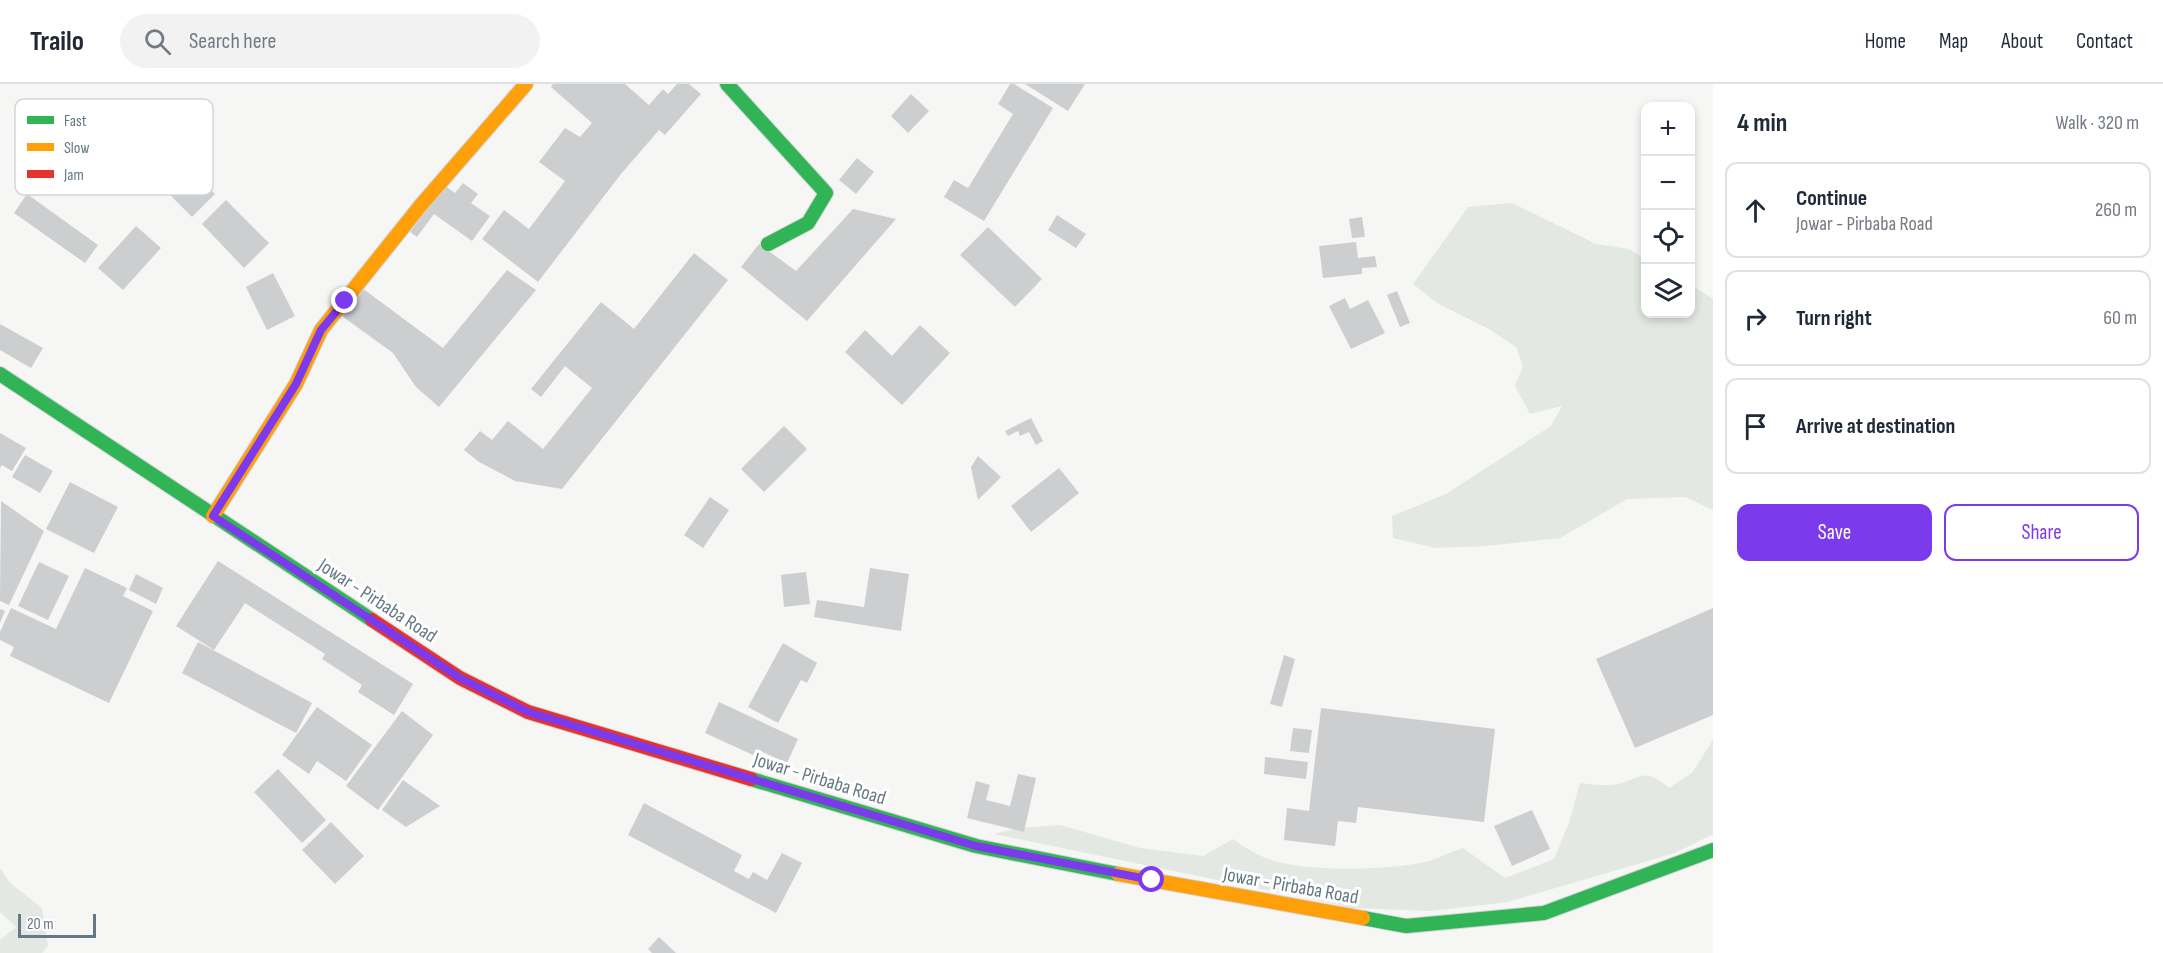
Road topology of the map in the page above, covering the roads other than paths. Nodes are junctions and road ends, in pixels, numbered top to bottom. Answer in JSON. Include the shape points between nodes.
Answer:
{"nodes":[{"id":1,"x":526,"y":84,"type":"edge"},
{"id":2,"x":728,"y":84,"type":"edge"},
{"id":3,"x":768,"y":244,"type":"dead end"},
{"id":4,"x":0,"y":374,"type":"edge"},
{"id":5,"x":213,"y":516,"type":"junction"},
{"id":6,"x":1713,"y":850,"type":"edge"}],
"edges":[{"from":1,"to":5,"type":"main road","via":[[321,330],[296,384]]},
{"from":2,"to":3,"type":"main road","via":[[826,193],[808,223]]},
{"from":4,"to":5,"type":"main road","name":"Jowar - Pirbaba Road"},
{"from":5,"to":6,"type":"main road","name":"Jowar - Pirbaba Road","via":[[460,678],[528,712],[976,846],[1406,926],[1544,913]]}]}
